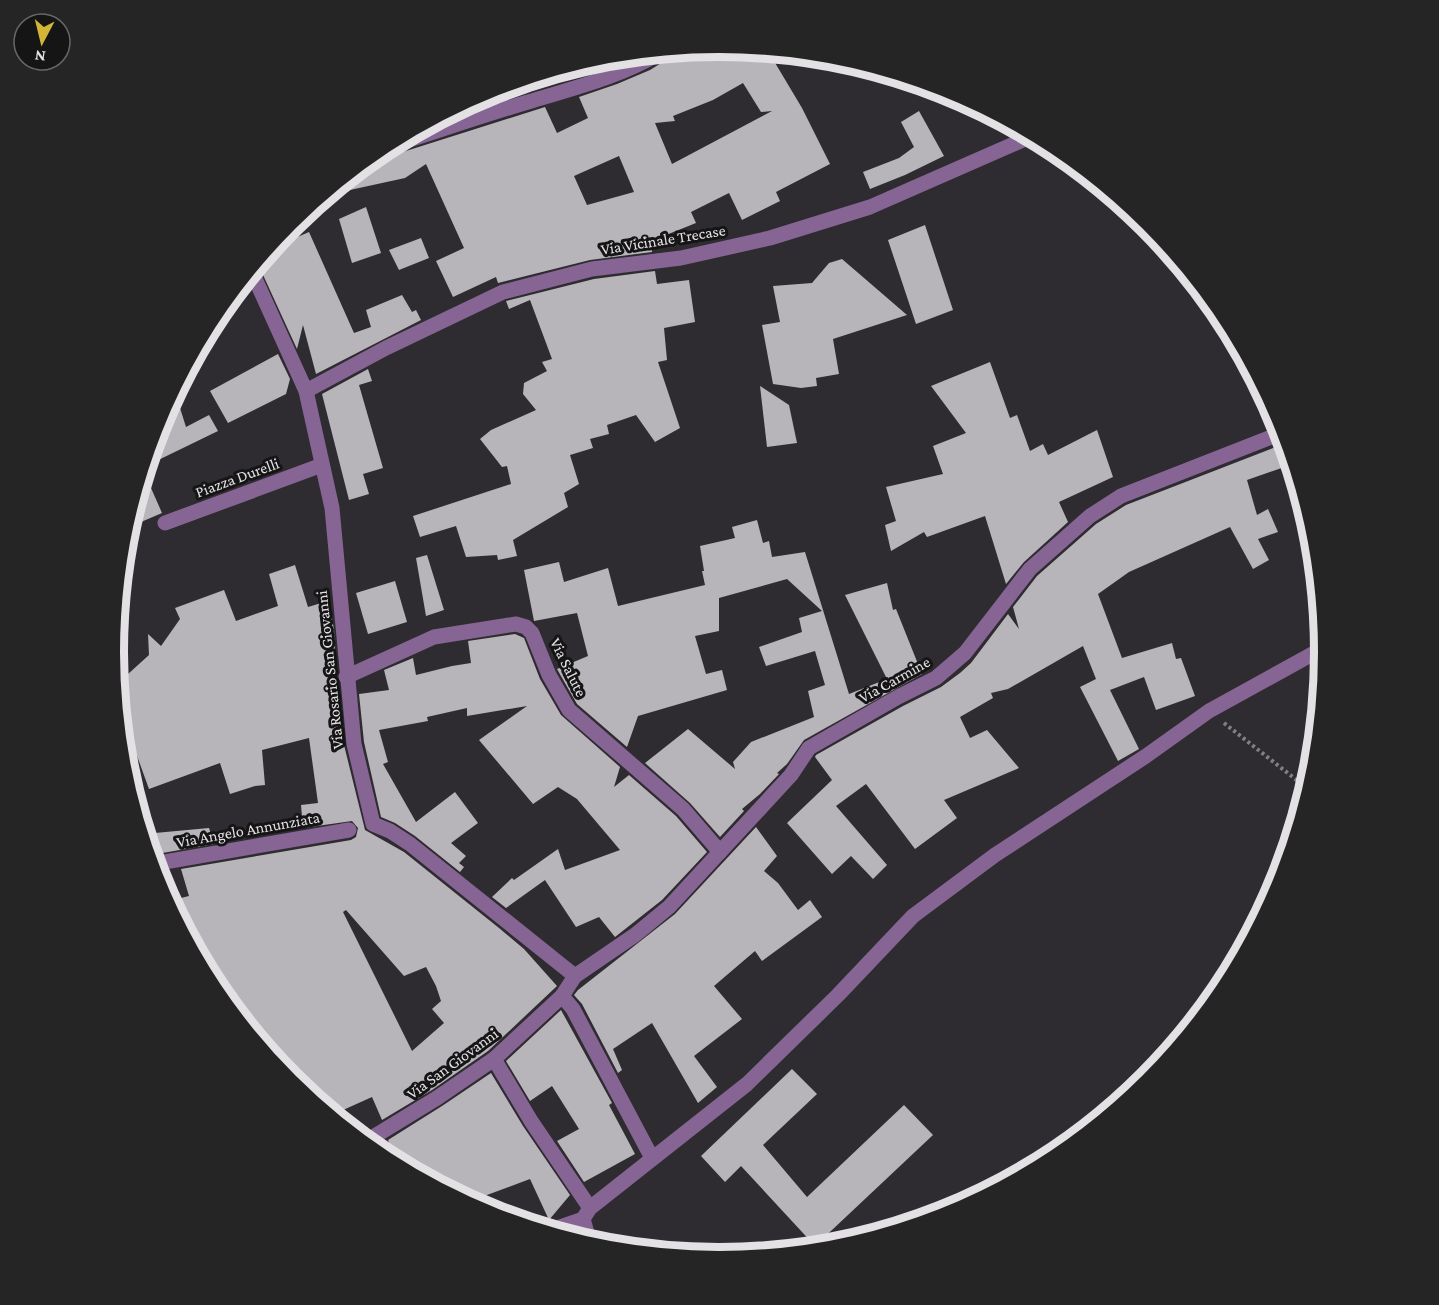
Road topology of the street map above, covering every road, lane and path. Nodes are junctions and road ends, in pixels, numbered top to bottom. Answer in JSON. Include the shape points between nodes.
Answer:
{"nodes":[{"id":1,"x":646,"y":62,"type":"edge"},
{"id":2,"x":427,"y":134,"type":"edge"},
{"id":3,"x":1022,"y":140,"type":"edge"},
{"id":4,"x":256,"y":280,"type":"edge"},
{"id":5,"x":306,"y":391,"type":"junction"},
{"id":6,"x":1274,"y":436,"type":"edge"},
{"id":7,"x":322,"y":465,"type":"junction"},
{"id":8,"x":165,"y":522,"type":"dead end"},
{"id":9,"x":1315,"y":653,"type":"edge"},
{"id":10,"x":346,"y":677,"type":"junction"},
{"id":11,"x":1209,"y":711,"type":"junction"},
{"id":12,"x":1301,"y":783,"type":"edge"},
{"id":13,"x":349,"y":830,"type":"dead end"},
{"id":14,"x":720,"y":852,"type":"junction"},
{"id":15,"x":163,"y":862,"type":"edge"},
{"id":16,"x":575,"y":976,"type":"junction"},
{"id":17,"x":562,"y":996,"type":"junction"},
{"id":18,"x":494,"y":1059,"type":"junction"},
{"id":19,"x":373,"y":1137,"type":"edge"},
{"id":20,"x":652,"y":1158,"type":"junction"},
{"id":21,"x":587,"y":1213,"type":"junction"},
{"id":22,"x":559,"y":1226,"type":"edge"},
{"id":23,"x":589,"y":1234,"type":"edge"}],
"edges":[{"from":1,"to":2,"type":"street","via":[[588,86]]},
{"from":3,"to":5,"type":"street","name":"Via Vicinale Trecase","via":[[870,207],[770,238],[681,258],[592,269],[502,292]]},
{"from":4,"to":5,"type":"street","name":"Via Rosario San Giovanni"},
{"from":5,"to":7,"type":"street","name":"Via Rosario San Giovanni"},
{"from":6,"to":14,"type":"street","name":"Via Carmine","via":[[1121,496],[1090,516],[1030,569],[965,653],[936,678],[809,748],[791,775]]},
{"from":7,"to":8,"type":"street","name":"Piazza Durelli"},
{"from":7,"to":10,"type":"street","name":"Via Rosario San Giovanni","via":[[332,508]]},
{"from":9,"to":11,"type":"street"},
{"from":10,"to":14,"type":"street","name":"Via Salute","via":[[434,637],[516,624],[526,627],[569,710],[683,809]]},
{"from":10,"to":16,"type":"street","name":"Via Rosario San Giovanni","via":[[354,744],[373,824],[410,844]]},
{"from":11,"to":12,"type":"path"},
{"from":11,"to":20,"type":"street","via":[[995,855],[913,916],[747,1084]]},
{"from":13,"to":15,"type":"street","name":"Via Angelo Annunziata"},
{"from":14,"to":16,"type":"street","name":"Via Carmine","via":[[669,907]]},
{"from":16,"to":17,"type":"street","name":"Via San Giovanni"},
{"from":17,"to":18,"type":"street","name":"Via San Giovanni"},
{"from":17,"to":20,"type":"street","via":[[573,1009]]},
{"from":18,"to":19,"type":"street","name":"Via San Giovanni"},
{"from":18,"to":21,"type":"street"},
{"from":20,"to":21,"type":"street"},
{"from":21,"to":22,"type":"street"},
{"from":21,"to":23,"type":"street"}]}
